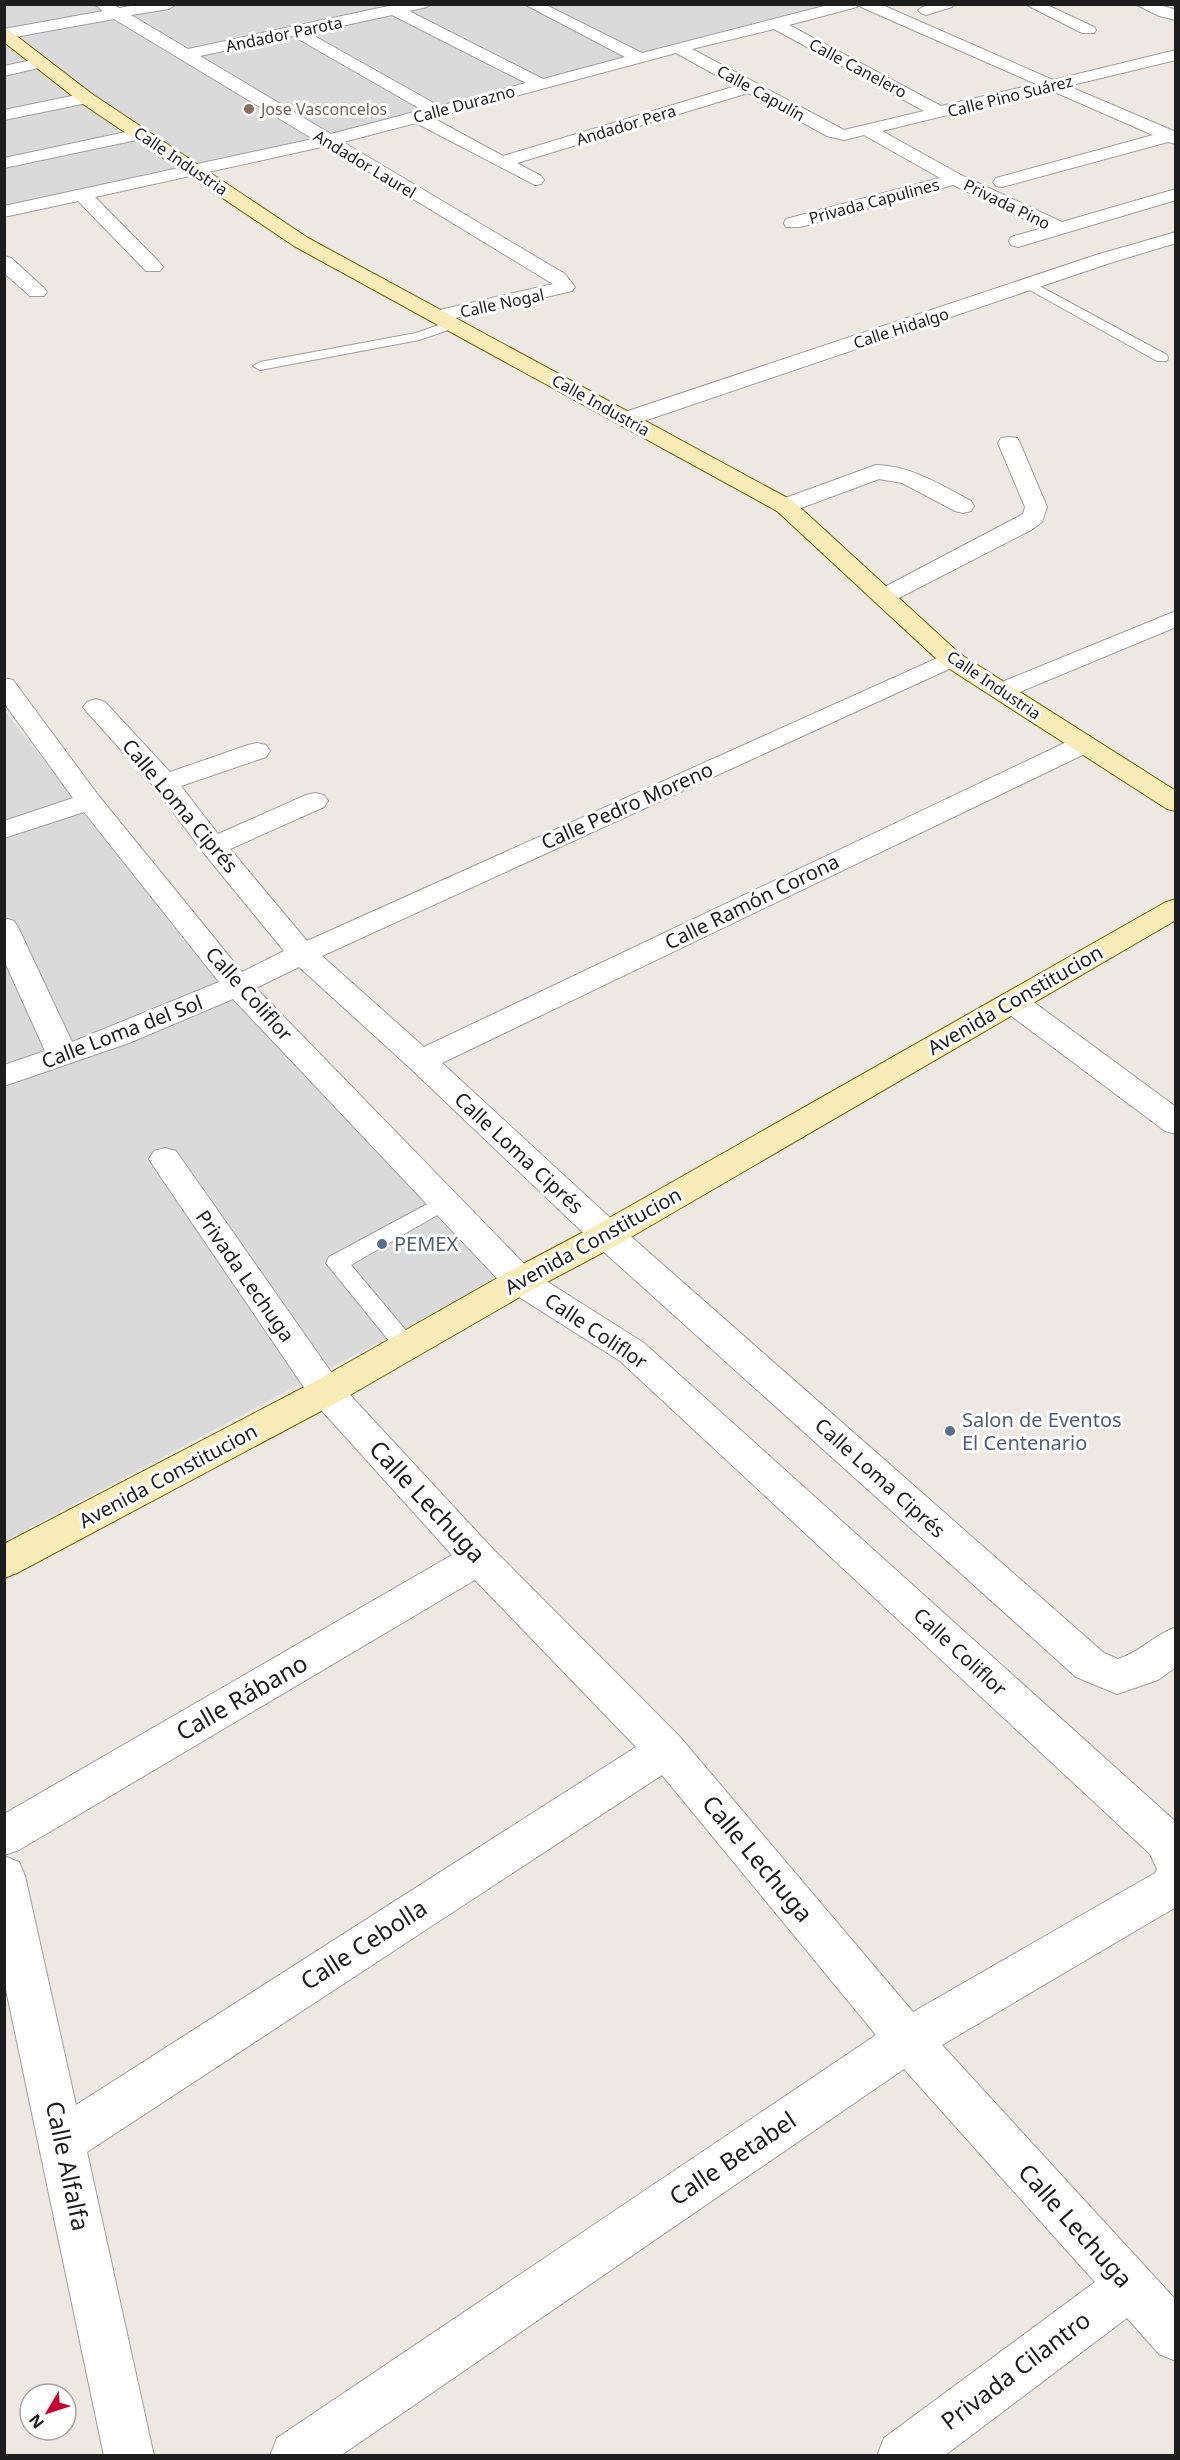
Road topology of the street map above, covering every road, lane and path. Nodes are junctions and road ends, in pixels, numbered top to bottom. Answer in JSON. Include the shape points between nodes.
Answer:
{"nodes":[{"id":1,"x":100,"y":4,"type":"edge"},
{"id":2,"x":169,"y":4,"type":"edge"},
{"id":3,"x":422,"y":4,"type":"edge"},
{"id":4,"x":531,"y":4,"type":"edge"},
{"id":5,"x":852,"y":4,"type":"edge"},
{"id":6,"x":866,"y":4,"type":"edge"},
{"id":7,"x":909,"y":4,"type":"edge"},
{"id":8,"x":1032,"y":4,"type":"edge"},
{"id":9,"x":1142,"y":4,"type":"edge"},
{"id":10,"x":394,"y":10,"type":"junction"},
{"id":11,"x":946,"y":12,"type":"edge"},
{"id":12,"x":116,"y":14,"type":"junction"},
{"id":13,"x":1173,"y":15,"type":"edge"},
{"id":14,"x":775,"y":23,"type":"junction"},
{"id":15,"x":1088,"y":30,"type":"dead end"},
{"id":16,"x":295,"y":31,"type":"junction"},
{"id":17,"x":5,"y":34,"type":"edge"},
{"id":18,"x":678,"y":48,"type":"junction"},
{"id":19,"x":1017,"y":52,"type":"dead end"},
{"id":20,"x":183,"y":55,"type":"junction"},
{"id":21,"x":1176,"y":55,"type":"edge"},
{"id":22,"x":640,"y":58,"type":"junction"},
{"id":23,"x":41,"y":63,"type":"junction"},
{"id":24,"x":4,"y":70,"type":"edge"},
{"id":25,"x":1068,"y":82,"type":"junction"},
{"id":26,"x":541,"y":84,"type":"junction"},
{"id":27,"x":1051,"y":86,"type":"junction"},
{"id":28,"x":750,"y":87,"type":"junction"},
{"id":29,"x":86,"y":98,"type":"junction"},
{"id":30,"x":437,"y":112,"type":"junction"},
{"id":31,"x":941,"y":113,"type":"junction"},
{"id":32,"x":4,"y":115,"type":"edge"},
{"id":33,"x":418,"y":117,"type":"junction"},
{"id":34,"x":869,"y":131,"type":"junction"},
{"id":35,"x":1173,"y":133,"type":"edge"},
{"id":36,"x":140,"y":134,"type":"junction"},
{"id":37,"x":844,"y":135,"type":"joint"},
{"id":38,"x":326,"y":141,"type":"junction"},
{"id":39,"x":502,"y":162,"type":"junction"},
{"id":40,"x":4,"y":163,"type":"edge"},
{"id":41,"x":192,"y":169,"type":"junction"},
{"id":42,"x":955,"y":179,"type":"junction"},
{"id":43,"x":535,"y":180,"type":"dead end"},
{"id":44,"x":1002,"y":182,"type":"dead end"},
{"id":45,"x":1176,"y":194,"type":"edge"},
{"id":46,"x":82,"y":195,"type":"junction"},
{"id":47,"x":4,"y":212,"type":"edge"},
{"id":48,"x":793,"y":223,"type":"dead end"},
{"id":49,"x":1059,"y":228,"type":"junction"},
{"id":50,"x":1176,"y":237,"type":"edge"},
{"id":51,"x":1018,"y":241,"type":"dead end"},
{"id":52,"x":4,"y":262,"type":"edge"},
{"id":53,"x":153,"y":267,"type":"dead end"},
{"id":54,"x":1030,"y":285,"type":"junction"},
{"id":55,"x":565,"y":287,"type":"joint"},
{"id":56,"x":38,"y":292,"type":"dead end"},
{"id":57,"x":446,"y":320,"type":"junction"},
{"id":58,"x":1162,"y":358,"type":"dead end"},
{"id":59,"x":260,"y":366,"type":"dead end"},
{"id":60,"x":627,"y":419,"type":"junction"},
{"id":61,"x":1009,"y":443,"type":"dead end"},
{"id":62,"x":785,"y":506,"type":"junction"},
{"id":63,"x":963,"y":506,"type":"dead end"},
{"id":64,"x":883,"y":597,"type":"junction"},
{"id":65,"x":1176,"y":618,"type":"edge"},
{"id":66,"x":951,"y":659,"type":"junction"},
{"id":67,"x":1001,"y":691,"type":"junction"},
{"id":68,"x":8,"y":696,"type":"edge"},
{"id":69,"x":96,"y":707,"type":"dead end"},
{"id":70,"x":1084,"y":744,"type":"junction"},
{"id":71,"x":257,"y":751,"type":"dead end"},
{"id":72,"x":165,"y":783,"type":"junction"},
{"id":73,"x":89,"y":801,"type":"junction"},
{"id":74,"x":315,"y":801,"type":"dead end"},
{"id":75,"x":1176,"y":803,"type":"edge"},
{"id":76,"x":4,"y":830,"type":"edge"},
{"id":77,"x":213,"y":846,"type":"junction"},
{"id":78,"x":1176,"y":909,"type":"edge"},
{"id":79,"x":4,"y":927,"type":"edge"},
{"id":80,"x":302,"y":954,"type":"junction"},
{"id":81,"x":238,"y":987,"type":"junction"},
{"id":82,"x":1013,"y":1002,"type":"junction"},
{"id":83,"x":63,"y":1056,"type":"junction"},
{"id":84,"x":421,"y":1061,"type":"junction"},
{"id":85,"x":4,"y":1076,"type":"edge"},
{"id":86,"x":1171,"y":1114,"type":"edge"},
{"id":87,"x":165,"y":1159,"type":"dead end"},
{"id":88,"x":444,"y":1202,"type":"junction"},
{"id":89,"x":607,"y":1235,"type":"junction"},
{"id":90,"x":520,"y":1281,"type":"junction"},
{"id":91,"x":406,"y":1346,"type":"junction"},
{"id":92,"x":326,"y":1392,"type":"junction"},
{"id":93,"x":479,"y":1559,"type":"junction"},
{"id":94,"x":4,"y":1563,"type":"edge"},
{"id":95,"x":1176,"y":1644,"type":"edge"},
{"id":96,"x":666,"y":1750,"type":"junction"},
{"id":97,"x":4,"y":1836,"type":"edge"},
{"id":98,"x":1176,"y":1864,"type":"edge"},
{"id":99,"x":1176,"y":1874,"type":"edge"},
{"id":100,"x":4,"y":1876,"type":"edge"},
{"id":101,"x":908,"y":2040,"type":"junction"},
{"id":102,"x":62,"y":2141,"type":"junction"},
{"id":103,"x":1130,"y":2286,"type":"junction"},
{"id":104,"x":1176,"y":2337,"type":"edge"},
{"id":105,"x":129,"y":2456,"type":"edge"},
{"id":106,"x":295,"y":2456,"type":"edge"},
{"id":107,"x":902,"y":2456,"type":"edge"}],
"edges":[{"from":1,"to":12,"type":"street","name":"Andador Laurel"},
{"from":2,"to":12,"type":"street"},
{"from":3,"to":10,"type":"street","name":"Andador Parota"},
{"from":4,"to":22,"type":"street"},
{"from":5,"to":14,"type":"street","name":"Calle Durazno"},
{"from":6,"to":27,"type":"street"},
{"from":7,"to":11,"type":"street"},
{"from":8,"to":15,"type":"street"},
{"from":9,"to":13,"type":"street"},
{"from":10,"to":16,"type":"street","name":"Andador Parota"},
{"from":10,"to":26,"type":"street"},
{"from":12,"to":17,"type":"street"},
{"from":12,"to":20,"type":"street","name":"Andador Laurel"},
{"from":14,"to":18,"type":"street","name":"Calle Durazno"},
{"from":14,"to":31,"type":"street","name":"Calle Canelero"},
{"from":16,"to":20,"type":"street","name":"Andador Parota"},
{"from":16,"to":30,"type":"street"},
{"from":17,"to":23,"type":"street","name":"Calle Industria"},
{"from":18,"to":22,"type":"street","name":"Calle Durazno"},
{"from":18,"to":28,"type":"street","name":"Calle Capulín"},
{"from":19,"to":25,"type":"street"},
{"from":20,"to":38,"type":"street","name":"Andador Laurel"},
{"from":21,"to":25,"type":"street","name":"Calle Pino Suárez"},
{"from":22,"to":26,"type":"street","name":"Calle Durazno"},
{"from":23,"to":24,"type":"street"},
{"from":23,"to":29,"type":"street","name":"Calle Industria"},
{"from":25,"to":27,"type":"street","name":"Calle Pino Suárez"},
{"from":25,"to":35,"type":"street"},
{"from":26,"to":30,"type":"street","name":"Calle Durazno"},
{"from":27,"to":31,"type":"street","name":"Calle Pino Suárez"},
{"from":27,"to":35,"type":"street"},
{"from":28,"to":37,"type":"street","name":"Calle Capulín"},
{"from":28,"to":39,"type":"street","name":"Andador Pera"},
{"from":29,"to":32,"type":"street"},
{"from":29,"to":36,"type":"street","name":"Calle Industria"},
{"from":30,"to":33,"type":"street","name":"Calle Durazno"},
{"from":31,"to":34,"type":"street","name":"Calle Pino Suárez"},
{"from":33,"to":38,"type":"street","name":"Calle Durazno"},
{"from":33,"to":39,"type":"street"},
{"from":34,"to":37,"type":"street","name":"Calle Pino Suárez"},
{"from":34,"to":42,"type":"street","name":"Privada Pino"},
{"from":35,"to":44,"type":"street"},
{"from":36,"to":40,"type":"street"},
{"from":36,"to":41,"type":"street","name":"Calle Industria"},
{"from":38,"to":41,"type":"street","name":"Calle Durazno"},
{"from":38,"to":55,"type":"street","name":"Andador Laurel","via":[[558,279]]},
{"from":39,"to":43,"type":"street"},
{"from":41,"to":46,"type":"street","name":"Calle Durazno"},
{"from":41,"to":57,"type":"street","name":"Calle Industria","via":[[302,242]]},
{"from":42,"to":48,"type":"street","name":"Privada Capulines"},
{"from":42,"to":49,"type":"street","name":"Privada Pino"},
{"from":45,"to":49,"type":"street"},
{"from":46,"to":47,"type":"street","name":"Calle Durazno"},
{"from":46,"to":53,"type":"street"},
{"from":49,"to":51,"type":"street"},
{"from":50,"to":54,"type":"street","name":"Calle Hidalgo"},
{"from":52,"to":56,"type":"street"},
{"from":54,"to":58,"type":"lane"},
{"from":54,"to":60,"type":"street","name":"Calle Hidalgo"},
{"from":55,"to":57,"type":"street","name":"Calle Nogal"},
{"from":57,"to":59,"type":"lane","via":[[419,336]]},
{"from":57,"to":60,"type":"street","name":"Calle Industria"},
{"from":60,"to":62,"type":"street","name":"Calle Industria"},
{"from":61,"to":64,"type":"street","via":[[1036,507],[1034,517]]},
{"from":62,"to":63,"type":"street","via":[[887,471]]},
{"from":62,"to":64,"type":"street","name":"Calle Industria"},
{"from":64,"to":66,"type":"street","name":"Calle Industria"},
{"from":65,"to":67,"type":"street"},
{"from":66,"to":67,"type":"street","name":"Calle Industria"},
{"from":66,"to":80,"type":"street","name":"Calle Pedro Moreno"},
{"from":67,"to":70,"type":"street","name":"Calle Industria"},
{"from":68,"to":73,"type":"street","name":"Calle Coliflor"},
{"from":69,"to":72,"type":"street","name":"Calle Loma Ciprés"},
{"from":70,"to":75,"type":"street","name":"Calle Industria"},
{"from":70,"to":84,"type":"street","name":"Calle Ramón Corona"},
{"from":71,"to":72,"type":"street"},
{"from":72,"to":77,"type":"street","name":"Calle Loma Ciprés"},
{"from":73,"to":76,"type":"street"},
{"from":73,"to":81,"type":"street","name":"Calle Coliflor"},
{"from":74,"to":77,"type":"street"},
{"from":77,"to":80,"type":"street","name":"Calle Loma Ciprés"},
{"from":78,"to":82,"type":"street","name":"Avenida Constitucion"},
{"from":79,"to":83,"type":"street"},
{"from":80,"to":81,"type":"street","name":"Calle Loma del Sol"},
{"from":80,"to":84,"type":"street","name":"Calle Loma Ciprés"},
{"from":81,"to":83,"type":"street","name":"Calle Loma del Sol"},
{"from":81,"to":88,"type":"street","name":"Calle Coliflor"},
{"from":82,"to":86,"type":"street"},
{"from":82,"to":89,"type":"street","name":"Avenida Constitucion"},
{"from":83,"to":85,"type":"street","name":"Calle Loma del Sol"},
{"from":84,"to":89,"type":"street","name":"Calle Loma Ciprés"},
{"from":87,"to":92,"type":"street","name":"Privada Lechuga"},
{"from":88,"to":90,"type":"street","name":"Calle Coliflor"},
{"from":88,"to":91,"type":"lane","via":[[337,1263]]},
{"from":89,"to":90,"type":"street","name":"Avenida Constitucion"},
{"from":89,"to":95,"type":"street","name":"Calle Loma Ciprés","via":[[1090,1665],[1117,1677],[1144,1668]]},
{"from":90,"to":91,"type":"street","name":"Avenida Constitucion"},
{"from":90,"to":98,"type":"street","name":"Calle Coliflor","via":[[632,1352],[1165,1840]]},
{"from":91,"to":92,"type":"street","name":"Avenida Constitucion"},
{"from":92,"to":93,"type":"street","name":"Calle Lechuga"},
{"from":92,"to":94,"type":"street","name":"Avenida Constitucion"},
{"from":93,"to":96,"type":"street","name":"Calle Lechuga"},
{"from":93,"to":97,"type":"street","name":"Calle Rábano"},
{"from":96,"to":101,"type":"street","name":"Calle Lechuga"},
{"from":96,"to":102,"type":"street","name":"Calle Cebolla"},
{"from":99,"to":101,"type":"street","name":"Calle Betabel","via":[[1171,1887]]},
{"from":100,"to":102,"type":"street","name":"Calle Alfalfa"},
{"from":101,"to":103,"type":"street","name":"Calle Lechuga"},
{"from":101,"to":106,"type":"street","name":"Calle Betabel"},
{"from":102,"to":105,"type":"street","name":"Calle Alfalfa"},
{"from":103,"to":104,"type":"street","name":"Calle Lechuga"},
{"from":103,"to":107,"type":"street","name":"Privada Cilantro"}]}
